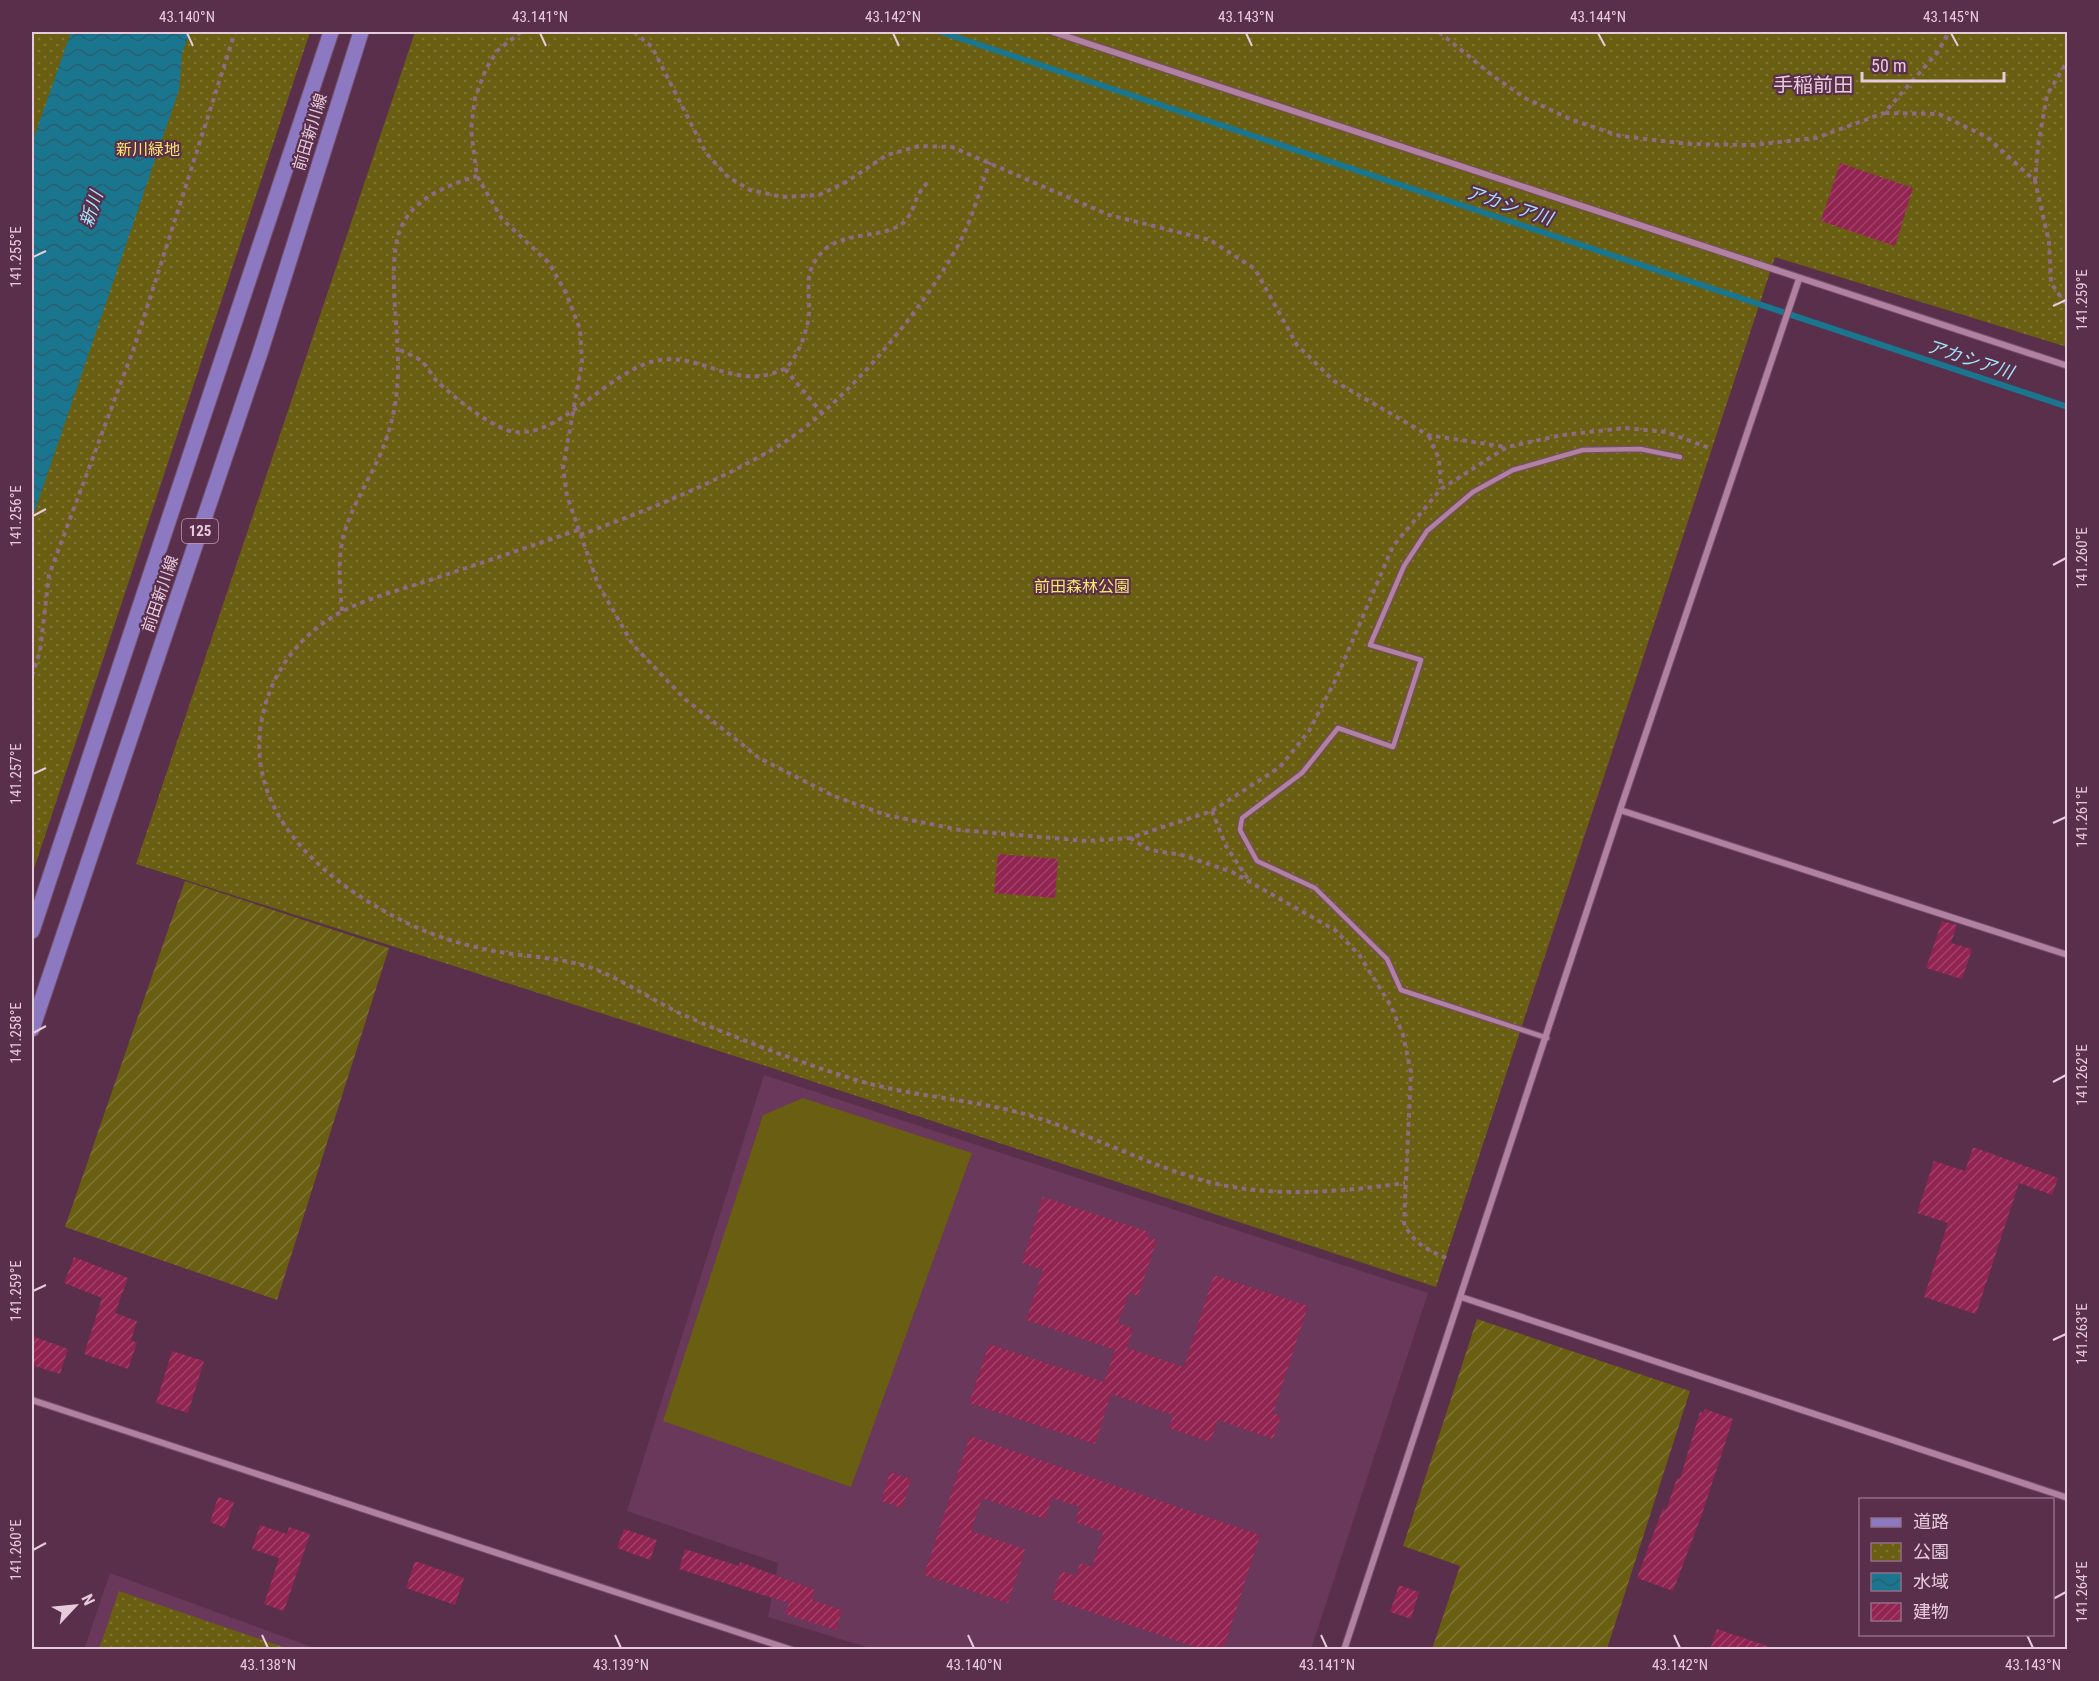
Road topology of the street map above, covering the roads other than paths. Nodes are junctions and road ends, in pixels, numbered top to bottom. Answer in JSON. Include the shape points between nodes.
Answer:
{"nodes":[{"id":1,"x":331,"y":32,"type":"edge"},
{"id":2,"x":360,"y":32,"type":"edge"},
{"id":3,"x":1053,"y":32,"type":"edge"},
{"id":4,"x":1799,"y":279,"type":"junction"},
{"id":5,"x":2067,"y":366,"type":"edge"},
{"id":6,"x":1680,"y":457,"type":"dead end"},
{"id":7,"x":1620,"y":810,"type":"junction"},
{"id":8,"x":32,"y":931,"type":"edge"},
{"id":9,"x":2067,"y":955,"type":"edge"},
{"id":10,"x":32,"y":1029,"type":"edge"},
{"id":11,"x":1547,"y":1038,"type":"junction"},
{"id":12,"x":1461,"y":1297,"type":"junction"},
{"id":13,"x":32,"y":1400,"type":"edge"},
{"id":14,"x":2067,"y":1498,"type":"edge"},
{"id":15,"x":792,"y":1650,"type":"edge"},
{"id":16,"x":1344,"y":1650,"type":"edge"}],
"edges":[{"from":1,"to":8,"type":"main road","name":"前田新川線","number":"125"},
{"from":2,"to":10,"type":"main road","name":"前田新川線","number":"125","via":[[261,350]]},
{"from":3,"to":4,"type":"street"},
{"from":4,"to":5,"type":"street"},
{"from":4,"to":7,"type":"street"},
{"from":6,"to":11,"type":"lane","via":[[1640,449],[1582,450],[1513,470],[1473,492],[1427,531],[1404,566],[1370,645],[1421,660],[1393,747],[1338,728],[1302,773],[1242,818],[1239,830],[1257,861],[1315,888],[1379,951],[1387,959],[1401,990]]},
{"from":7,"to":9,"type":"street"},
{"from":7,"to":11,"type":"street"},
{"from":11,"to":12,"type":"street"},
{"from":12,"to":14,"type":"street"},
{"from":12,"to":16,"type":"street"},
{"from":13,"to":15,"type":"street"}]}
